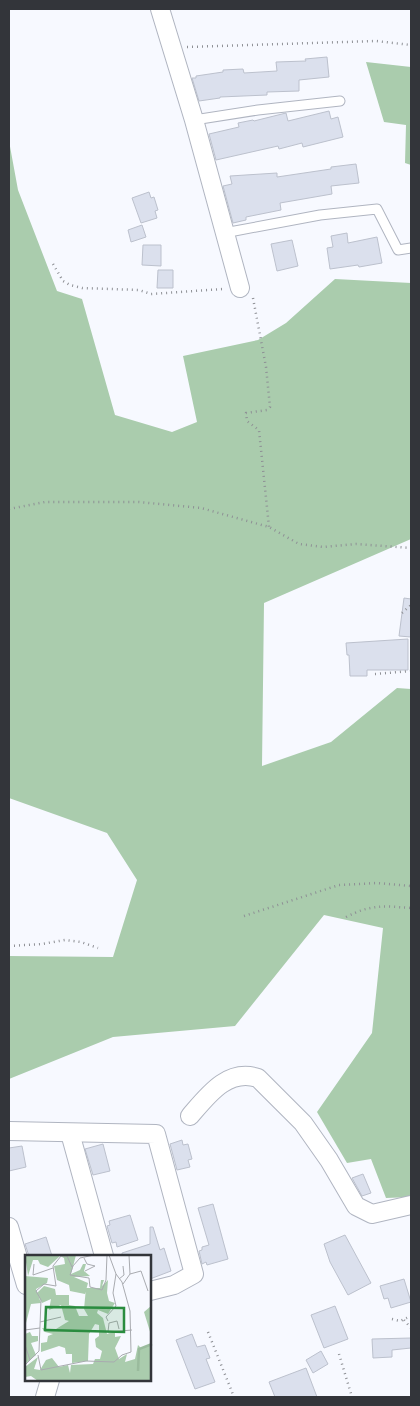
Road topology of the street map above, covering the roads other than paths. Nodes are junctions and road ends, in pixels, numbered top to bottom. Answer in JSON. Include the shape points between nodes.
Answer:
{"nodes":[{"id":1,"x":160,"y":9,"type":"edge"},
{"id":2,"x":340,"y":100,"type":"dead end"},
{"id":3,"x":194,"y":120,"type":"junction"},
{"id":4,"x":224,"y":233,"type":"junction"},
{"id":5,"x":411,"y":248,"type":"edge"},
{"id":6,"x":240,"y":288,"type":"road end"},
{"id":7,"x":190,"y":1116,"type":"dead end"},
{"id":8,"x":9,"y":1131,"type":"edge"},
{"id":9,"x":70,"y":1133,"type":"junction"},
{"id":10,"x":411,"y":1206,"type":"edge"},
{"id":11,"x":9,"y":1227,"type":"edge"},
{"id":12,"x":104,"y":1255,"type":"edge"},
{"id":13,"x":25,"y":1282,"type":"edge"},
{"id":14,"x":151,"y":1291,"type":"edge"},
{"id":15,"x":50,"y":1381,"type":"edge"},
{"id":16,"x":46,"y":1397,"type":"edge"}],
"edges":[{"from":1,"to":3,"type":"street"},
{"from":2,"to":3,"type":"lane"},
{"from":3,"to":4,"type":"street"},
{"from":4,"to":5,"type":"lane","via":[[320,215],[377,209],[398,250]]},
{"from":4,"to":6,"type":"street"},
{"from":7,"to":10,"type":"street","via":[[228,1078],[248,1075],[258,1078],[303,1123],[356,1206],[372,1214]]},
{"from":8,"to":9,"type":"street"},
{"from":9,"to":12,"type":"street"},
{"from":9,"to":14,"type":"street","via":[[156,1134],[194,1274],[174,1285]]},
{"from":11,"to":13,"type":"street"},
{"from":15,"to":16,"type":"street"}]}
